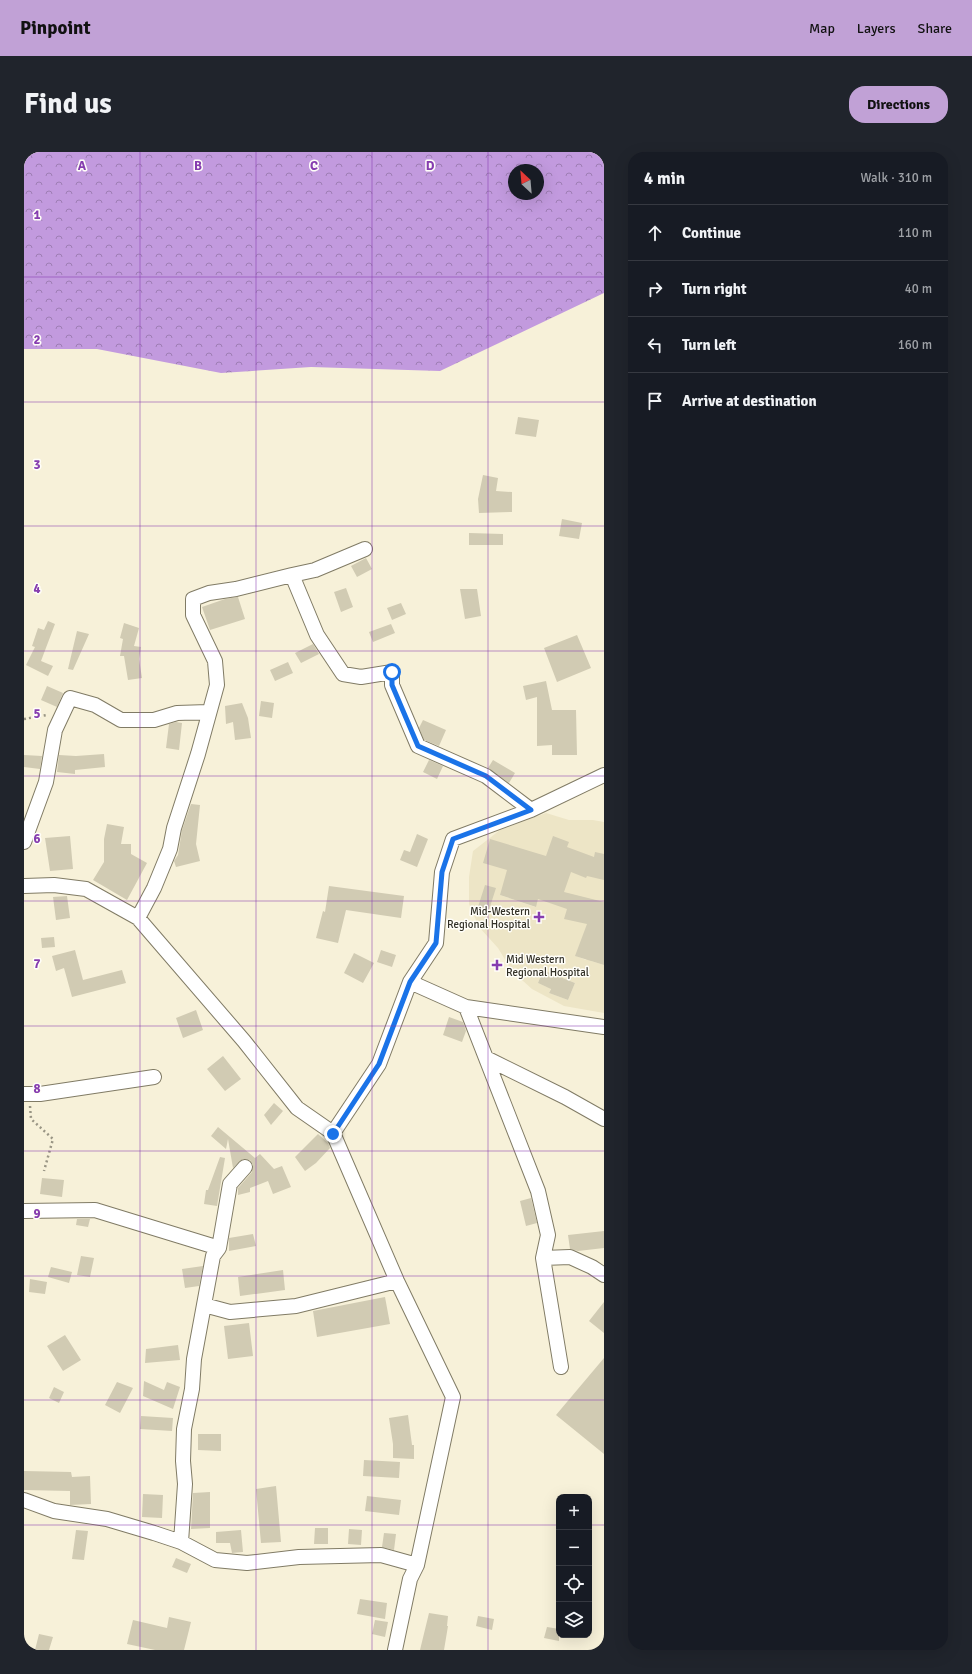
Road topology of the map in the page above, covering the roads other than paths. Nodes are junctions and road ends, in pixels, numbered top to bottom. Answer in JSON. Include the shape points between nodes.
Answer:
{"nodes":[{"id":1,"x":365,"y":550,"type":"dead end"},
{"id":2,"x":292,"y":576,"type":"junction"},
{"id":3,"x":208,"y":712,"type":"junction"},
{"id":4,"x":604,"y":775,"type":"edge"},
{"id":5,"x":531,"y":810,"type":"junction"},
{"id":6,"x":24,"y":842,"type":"edge"},
{"id":7,"x":24,"y":885,"type":"edge"},
{"id":8,"x":138,"y":918,"type":"junction"},
{"id":9,"x":410,"y":982,"type":"junction"},
{"id":10,"x":466,"y":1007,"type":"junction"},
{"id":11,"x":604,"y":1027,"type":"edge"},
{"id":12,"x":486,"y":1058,"type":"junction"},
{"id":13,"x":154,"y":1077,"type":"dead end"},
{"id":14,"x":27,"y":1094,"type":"edge"},
{"id":15,"x":604,"y":1119,"type":"edge"},
{"id":16,"x":333,"y":1134,"type":"junction"},
{"id":17,"x":245,"y":1167,"type":"dead end"},
{"id":18,"x":24,"y":1211,"type":"edge"},
{"id":19,"x":219,"y":1248,"type":"junction"},
{"id":20,"x":543,"y":1258,"type":"junction"},
{"id":21,"x":604,"y":1275,"type":"edge"},
{"id":22,"x":397,"y":1281,"type":"junction"},
{"id":23,"x":204,"y":1305,"type":"junction"},
{"id":24,"x":561,"y":1367,"type":"dead end"},
{"id":25,"x":24,"y":1500,"type":"edge"},
{"id":26,"x":181,"y":1542,"type":"junction"},
{"id":27,"x":417,"y":1565,"type":"junction"},
{"id":28,"x":395,"y":1650,"type":"edge"}],
"edges":[{"from":1,"to":2,"type":"street","via":[[315,570]]},
{"from":2,"to":3,"type":"street","via":[[209,593],[193,599],[193,615],[215,661],[217,685]]},
{"from":2,"to":5,"type":"street","via":[[317,635],[343,674],[361,677],[392,672],[392,685],[418,746],[486,776]]},
{"from":3,"to":6,"type":"street","via":[[177,712],[154,720],[121,720],[95,705],[70,698],[55,730],[46,782]]},
{"from":3,"to":8,"type":"street","via":[[170,850]]},
{"from":4,"to":5,"type":"street"},
{"from":5,"to":9,"type":"street","via":[[453,839],[442,872],[436,943]]},
{"from":7,"to":8,"type":"street","via":[[86,889]]},
{"from":8,"to":16,"type":"street","via":[[297,1108]]},
{"from":9,"to":10,"type":"street"},
{"from":9,"to":16,"type":"street","via":[[379,1064]]},
{"from":10,"to":11,"type":"street"},
{"from":10,"to":12,"type":"street"},
{"from":12,"to":15,"type":"street"},
{"from":12,"to":20,"type":"street","via":[[538,1191],[548,1235]]},
{"from":13,"to":14,"type":"street"},
{"from":16,"to":22,"type":"street"},
{"from":17,"to":19,"type":"street","via":[[230,1184]]},
{"from":18,"to":19,"type":"street","via":[[95,1210]]},
{"from":19,"to":23,"type":"street","via":[[213,1256]]},
{"from":20,"to":21,"type":"street","via":[[570,1257]]},
{"from":20,"to":24,"type":"street"},
{"from":22,"to":23,"type":"street","via":[[296,1306],[230,1312]]},
{"from":22,"to":27,"type":"street","via":[[453,1397]]},
{"from":23,"to":26,"type":"street","via":[[184,1429],[185,1484]]},
{"from":25,"to":26,"type":"street","via":[[54,1511],[107,1519]]},
{"from":26,"to":27,"type":"street","via":[[215,1560],[247,1564],[299,1558],[381,1555]]},
{"from":27,"to":28,"type":"street","via":[[410,1579]]}]}
